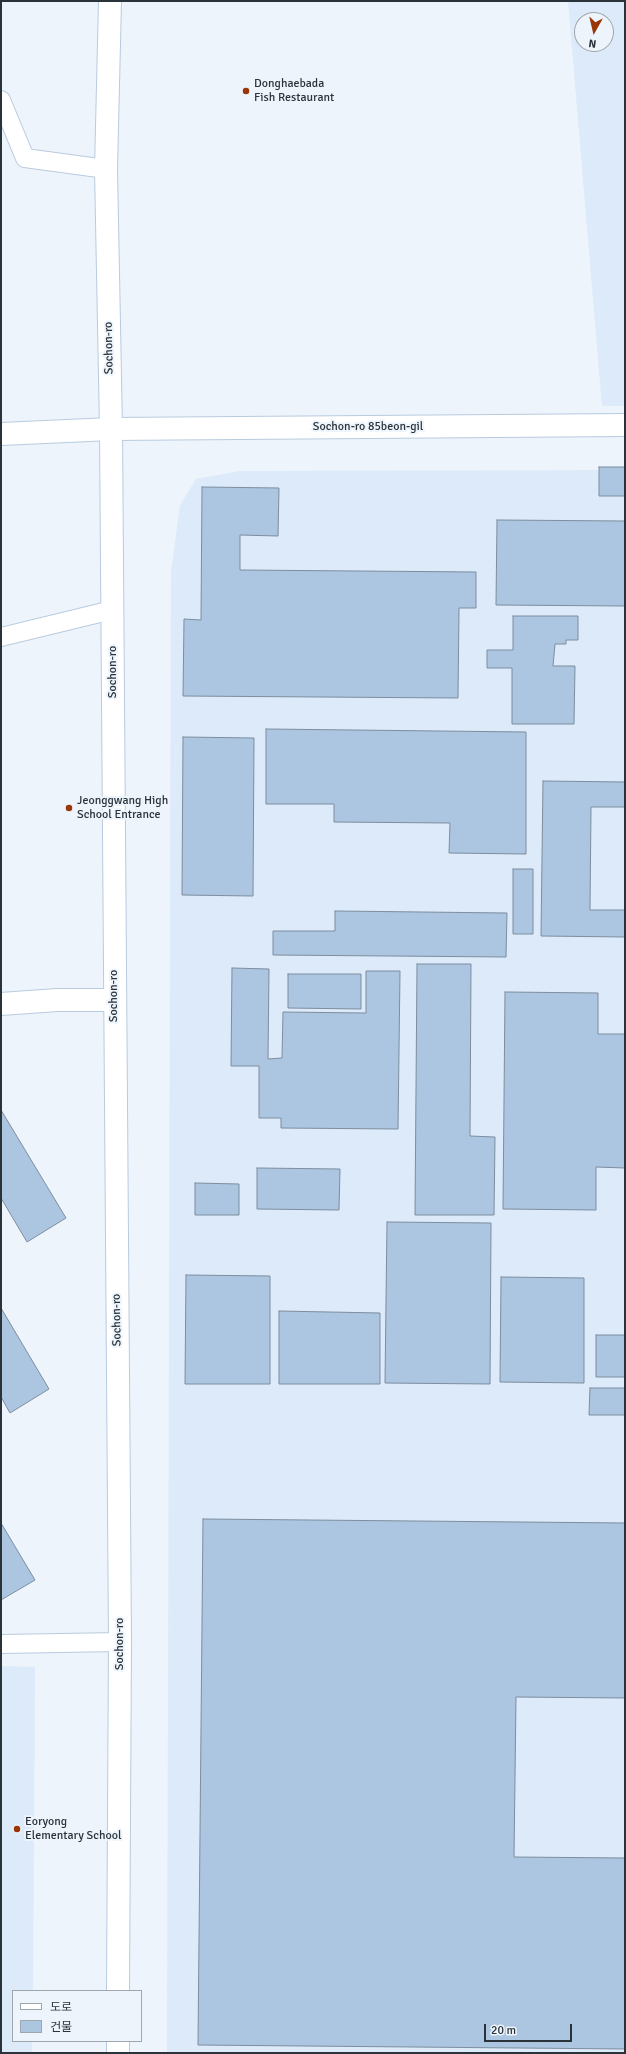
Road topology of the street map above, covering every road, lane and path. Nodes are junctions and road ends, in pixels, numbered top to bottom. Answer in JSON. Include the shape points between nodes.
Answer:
{"nodes":[{"id":1,"x":110,"y":1,"type":"edge"},
{"id":2,"x":1,"y":100,"type":"edge"},
{"id":3,"x":106,"y":169,"type":"junction"},
{"id":4,"x":625,"y":425,"type":"edge"},
{"id":5,"x":111,"y":429,"type":"junction"},
{"id":6,"x":1,"y":434,"type":"edge"},
{"id":7,"x":112,"y":610,"type":"junction"},
{"id":8,"x":1,"y":638,"type":"edge"},
{"id":9,"x":114,"y":1000,"type":"junction"},
{"id":10,"x":1,"y":1004,"type":"edge"},
{"id":11,"x":120,"y":1642,"type":"junction"},
{"id":12,"x":1,"y":1644,"type":"edge"},
{"id":13,"x":118,"y":1990,"type":"edge"},
{"id":14,"x":118,"y":2042,"type":"edge"},
{"id":15,"x":118,"y":2053,"type":"edge"}],
"edges":[{"from":1,"to":3,"type":"street","name":"Sochon-ro"},
{"from":2,"to":3,"type":"lane","via":[[25,158]]},
{"from":3,"to":5,"type":"street","name":"Sochon-ro"},
{"from":4,"to":5,"type":"street","name":"Sochon-ro 85beon-gil"},
{"from":5,"to":6,"type":"street","name":"Sochon-ro 85beon-gil"},
{"from":5,"to":7,"type":"street","name":"Sochon-ro"},
{"from":7,"to":8,"type":"lane"},
{"from":7,"to":9,"type":"street","name":"Sochon-ro"},
{"from":9,"to":10,"type":"street","via":[[57,1000]]},
{"from":9,"to":11,"type":"street","name":"Sochon-ro"},
{"from":11,"to":12,"type":"lane"},
{"from":11,"to":13,"type":"street","name":"Sochon-ro"},
{"from":14,"to":15,"type":"street"}]}
